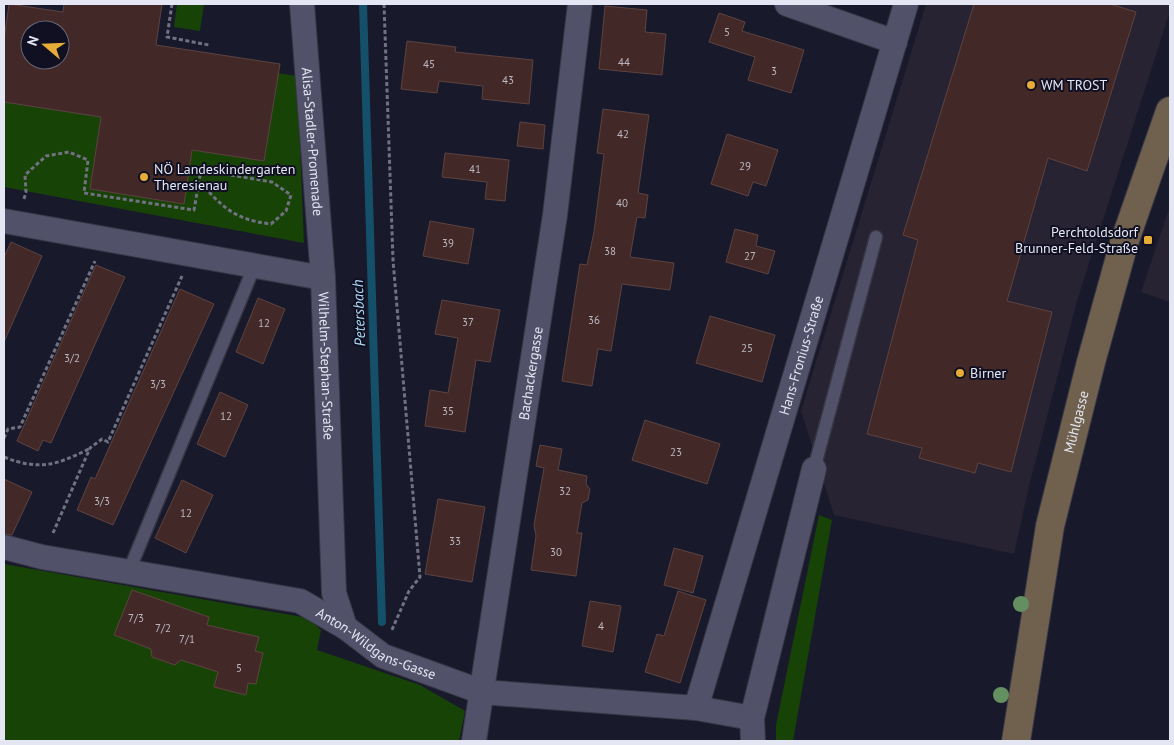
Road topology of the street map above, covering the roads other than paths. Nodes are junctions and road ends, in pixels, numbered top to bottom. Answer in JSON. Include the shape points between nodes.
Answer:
{"nodes":[{"id":1,"x":302,"y":4,"type":"edge"},
{"id":2,"x":580,"y":4,"type":"edge"},
{"id":3,"x":787,"y":4,"type":"edge"},
{"id":4,"x":906,"y":4,"type":"edge"},
{"id":5,"x":895,"y":42,"type":"junction"},
{"id":6,"x":1170,"y":111,"type":"edge"},
{"id":7,"x":4,"y":221,"type":"edge"},
{"id":8,"x":876,"y":237,"type":"dead end"},
{"id":9,"x":254,"y":267,"type":"junction"},
{"id":10,"x":323,"y":278,"type":"junction"},
{"id":11,"x":814,"y":469,"type":"joint"},
{"id":12,"x":4,"y":547,"type":"edge"},
{"id":13,"x":130,"y":571,"type":"junction"},
{"id":14,"x":345,"y":627,"type":"junction"},
{"id":15,"x":482,"y":692,"type":"junction"},
{"id":16,"x":696,"y":708,"type":"junction"},
{"id":17,"x":752,"y":718,"type":"junction"},
{"id":18,"x":474,"y":741,"type":"edge"},
{"id":19,"x":753,"y":741,"type":"edge"},
{"id":20,"x":1016,"y":741,"type":"edge"}],
"edges":[{"from":1,"to":10,"type":"street","name":"Alisa-Stadler-Promenade"},
{"from":2,"to":15,"type":"street","name":"Bachackergasse","via":[[554,225]]},
{"from":3,"to":5,"type":"street"},
{"from":4,"to":5,"type":"street","name":"Hans-Fronius-Straße"},
{"from":5,"to":16,"type":"street","name":"Hans-Fronius-Straße"},
{"from":6,"to":20,"type":"street","name":"Mühlgasse","via":[[1121,252],[1050,526]]},
{"from":7,"to":9,"type":"street","name":"Wilhelm-Stephan-Straße"},
{"from":8,"to":11,"type":"lane"},
{"from":9,"to":10,"type":"street","name":"Wilhelm-Stephan-Straße"},
{"from":9,"to":13,"type":"lane"},
{"from":10,"to":14,"type":"street","name":"Wilhelm-Stephan-Straße","via":[[334,593]]},
{"from":11,"to":17,"type":"street"},
{"from":12,"to":13,"type":"street","name":"Anton-Wildgans-Gasse","via":[[42,557]]},
{"from":13,"to":14,"type":"street","name":"Anton-Wildgans-Gasse","via":[[300,601]]},
{"from":14,"to":15,"type":"street","name":"Anton-Wildgans-Gasse","via":[[383,656]]},
{"from":15,"to":16,"type":"street","name":"Anton-Wildgans-Gasse"},
{"from":15,"to":18,"type":"street","name":"Bachackergasse"},
{"from":16,"to":17,"type":"street","name":"Anton-Wildgans-Gasse"},
{"from":17,"to":19,"type":"street"}]}
